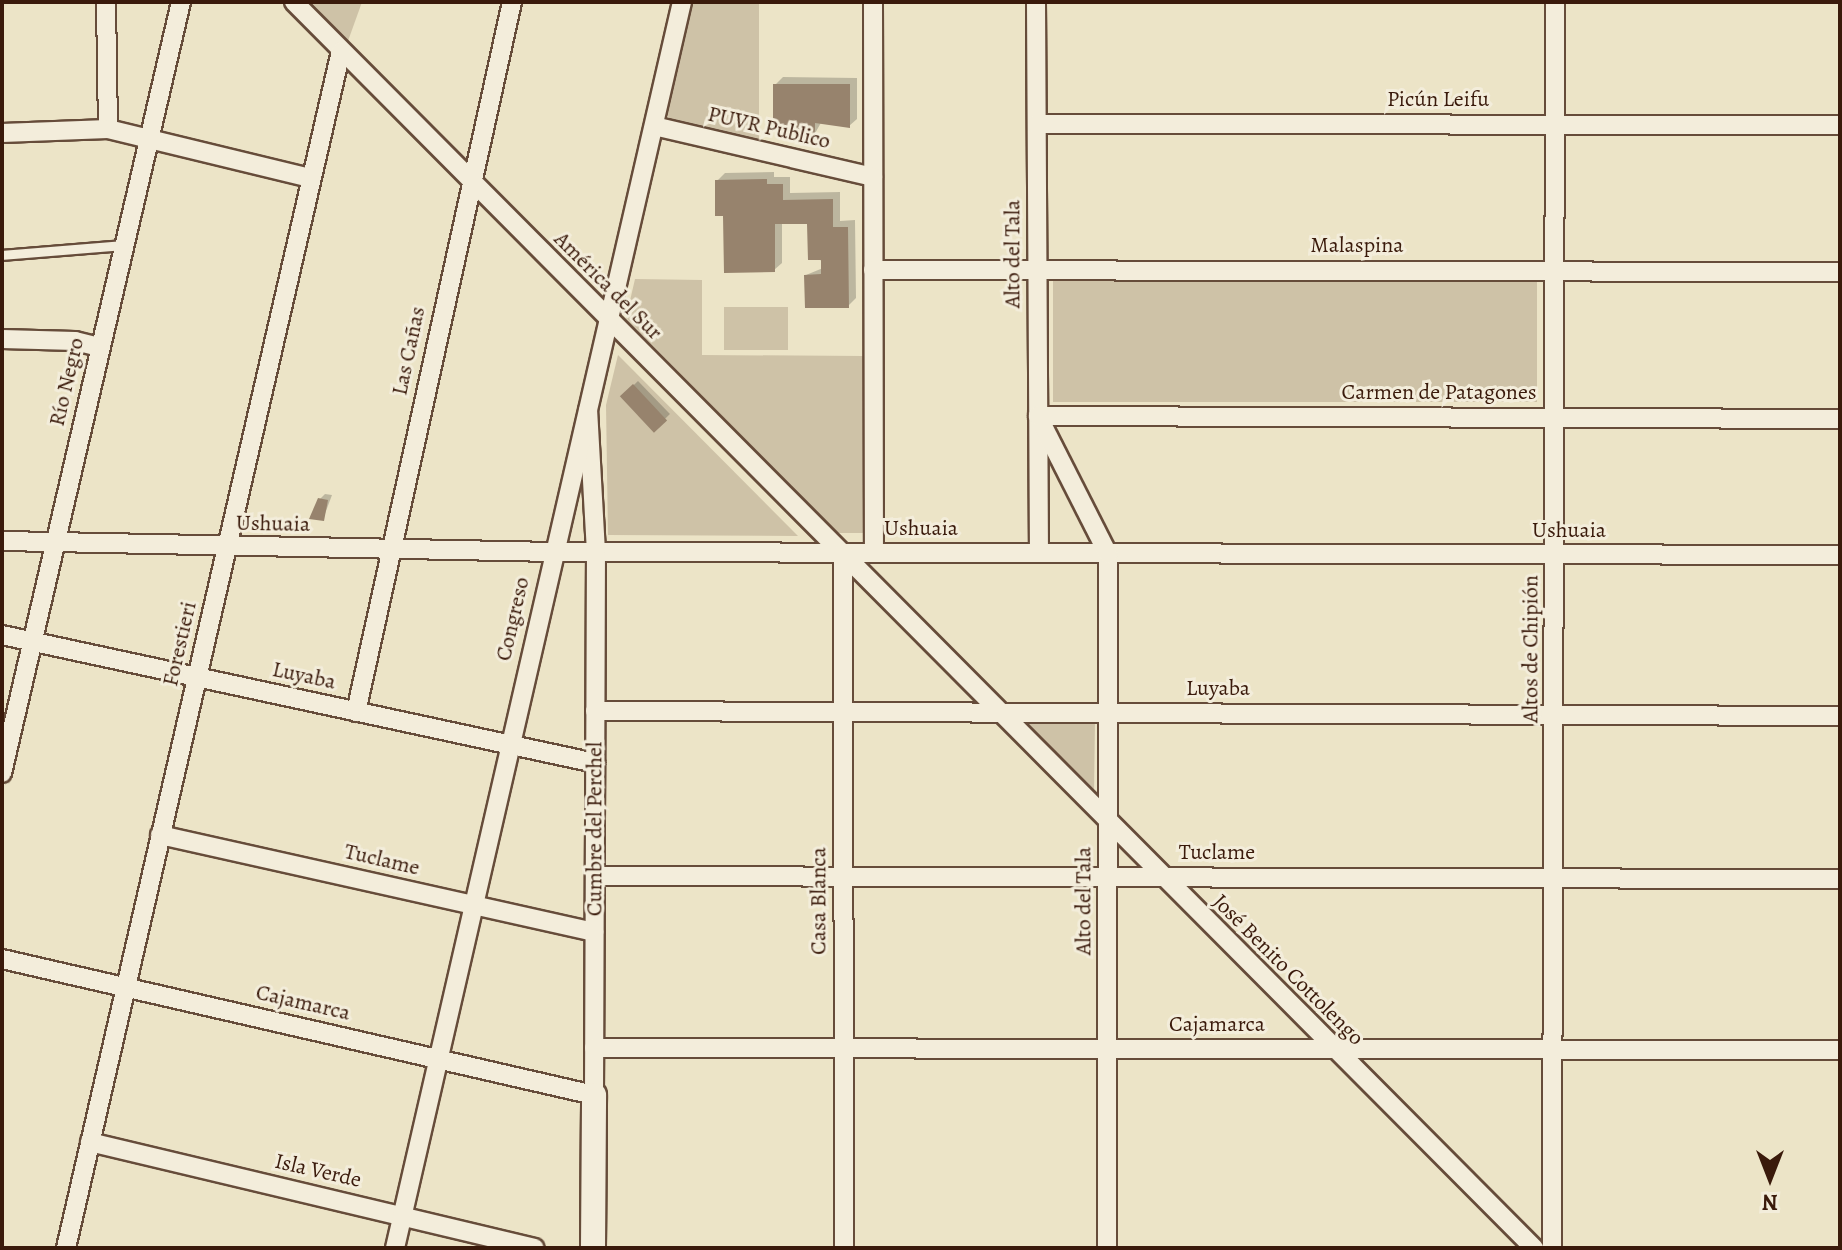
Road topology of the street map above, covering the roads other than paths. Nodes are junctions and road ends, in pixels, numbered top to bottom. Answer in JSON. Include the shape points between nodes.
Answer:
{"nodes":[{"id":1,"x":106,"y":2,"type":"edge"},
{"id":2,"x":181,"y":2,"type":"edge"},
{"id":3,"x":294,"y":2,"type":"edge"},
{"id":4,"x":512,"y":2,"type":"edge"},
{"id":5,"x":682,"y":2,"type":"edge"},
{"id":6,"x":873,"y":2,"type":"edge"},
{"id":7,"x":1036,"y":2,"type":"edge"},
{"id":8,"x":1555,"y":2,"type":"edge"},
{"id":9,"x":341,"y":51,"type":"junction"},
{"id":10,"x":1037,"y":124,"type":"junction"},
{"id":11,"x":1555,"y":125,"type":"junction"},
{"id":12,"x":1840,"y":125,"type":"edge"},
{"id":13,"x":654,"y":126,"type":"junction"},
{"id":14,"x":108,"y":129,"type":"junction"},
{"id":15,"x":2,"y":133,"type":"edge"},
{"id":16,"x":149,"y":135,"type":"junction"},
{"id":17,"x":873,"y":177,"type":"junction"},
{"id":18,"x":310,"y":178,"type":"junction"},
{"id":19,"x":470,"y":180,"type":"junction"},
{"id":20,"x":123,"y":245,"type":"junction"},
{"id":21,"x":2,"y":255,"type":"edge"},
{"id":22,"x":873,"y":270,"type":"junction"},
{"id":23,"x":1037,"y":270,"type":"junction"},
{"id":24,"x":1555,"y":271,"type":"junction"},
{"id":25,"x":1840,"y":272,"type":"edge"},
{"id":26,"x":608,"y":319,"type":"junction"},
{"id":27,"x":2,"y":339,"type":"edge"},
{"id":28,"x":99,"y":347,"type":"junction"},
{"id":29,"x":588,"y":410,"type":"junction"},
{"id":30,"x":1038,"y":416,"type":"junction"},
{"id":31,"x":1556,"y":417,"type":"junction"},
{"id":32,"x":1840,"y":419,"type":"edge"},
{"id":33,"x":2,"y":541,"type":"edge"},
{"id":34,"x":55,"y":543,"type":"junction"},
{"id":35,"x":227,"y":547,"type":"junction"},
{"id":36,"x":391,"y":550,"type":"junction"},
{"id":37,"x":554,"y":552,"type":"junction"},
{"id":38,"x":596,"y":552,"type":"junction"},
{"id":39,"x":843,"y":553,"type":"junction"},
{"id":40,"x":874,"y":553,"type":"junction"},
{"id":41,"x":1039,"y":553,"type":"junction"},
{"id":42,"x":1108,"y":554,"type":"junction"},
{"id":43,"x":1556,"y":555,"type":"junction"},
{"id":44,"x":1840,"y":555,"type":"edge"},
{"id":45,"x":2,"y":635,"type":"edge"},
{"id":46,"x":32,"y":641,"type":"junction"},
{"id":47,"x":198,"y":677,"type":"junction"},
{"id":48,"x":595,"y":711,"type":"junction"},
{"id":49,"x":356,"y":712,"type":"junction"},
{"id":50,"x":843,"y":712,"type":"junction"},
{"id":51,"x":999,"y":712,"type":"junction"},
{"id":52,"x":1108,"y":713,"type":"junction"},
{"id":53,"x":1555,"y":714,"type":"junction"},
{"id":54,"x":1840,"y":716,"type":"edge"},
{"id":55,"x":509,"y":745,"type":"junction"},
{"id":56,"x":595,"y":763,"type":"junction"},
{"id":57,"x":2,"y":773,"type":"edge"},
{"id":58,"x":1108,"y":822,"type":"junction"},
{"id":59,"x":160,"y":835,"type":"junction"},
{"id":60,"x":595,"y":876,"type":"junction"},
{"id":61,"x":843,"y":876,"type":"junction"},
{"id":62,"x":1108,"y":876,"type":"junction"},
{"id":63,"x":1162,"y":876,"type":"junction"},
{"id":64,"x":1554,"y":877,"type":"junction"},
{"id":65,"x":1840,"y":879,"type":"edge"},
{"id":66,"x":472,"y":905,"type":"junction"},
{"id":67,"x":594,"y":932,"type":"junction"},
{"id":68,"x":2,"y":959,"type":"edge"},
{"id":69,"x":125,"y":987,"type":"junction"},
{"id":70,"x":594,"y":1048,"type":"junction"},
{"id":71,"x":844,"y":1048,"type":"junction"},
{"id":72,"x":1108,"y":1049,"type":"junction"},
{"id":73,"x":1333,"y":1050,"type":"junction"},
{"id":74,"x":1554,"y":1050,"type":"junction"},
{"id":75,"x":1840,"y":1050,"type":"edge"},
{"id":76,"x":436,"y":1059,"type":"junction"},
{"id":77,"x":594,"y":1095,"type":"junction"},
{"id":78,"x":90,"y":1142,"type":"junction"},
{"id":79,"x":403,"y":1216,"type":"junction"},
{"id":80,"x":66,"y":1248,"type":"edge"},
{"id":81,"x":395,"y":1248,"type":"edge"},
{"id":82,"x":535,"y":1248,"type":"edge"},
{"id":83,"x":593,"y":1248,"type":"edge"},
{"id":84,"x":844,"y":1248,"type":"edge"},
{"id":85,"x":1107,"y":1248,"type":"edge"},
{"id":86,"x":1534,"y":1248,"type":"edge"},
{"id":87,"x":1552,"y":1248,"type":"edge"}],
"edges":[{"from":1,"to":14,"type":"street"},
{"from":2,"to":16,"type":"street","name":"Río Negro"},
{"from":3,"to":9,"type":"street","name":"América del Sur"},
{"from":4,"to":19,"type":"street","name":"Las Cañas"},
{"from":5,"to":13,"type":"street","name":"Congreso"},
{"from":6,"to":17,"type":"street"},
{"from":7,"to":10,"type":"street","name":"Alto del Tala"},
{"from":8,"to":11,"type":"street","name":"Altos de Chipión"},
{"from":9,"to":18,"type":"street","name":"Forestieri"},
{"from":9,"to":19,"type":"street","name":"América del Sur"},
{"from":10,"to":11,"type":"street","name":"Picún Leifu"},
{"from":10,"to":23,"type":"street","name":"Alto del Tala"},
{"from":11,"to":12,"type":"street","name":"Picún Leifu"},
{"from":11,"to":24,"type":"street","name":"Altos de Chipión"},
{"from":13,"to":17,"type":"street","name":"PUVR Publico"},
{"from":13,"to":26,"type":"street","name":"Congreso"},
{"from":14,"to":15,"type":"street"},
{"from":14,"to":16,"type":"street"},
{"from":16,"to":18,"type":"street"},
{"from":16,"to":20,"type":"street","name":"Río Negro"},
{"from":17,"to":22,"type":"street"},
{"from":18,"to":35,"type":"street","name":"Forestieri"},
{"from":19,"to":26,"type":"street","name":"América del Sur"},
{"from":19,"to":36,"type":"street","name":"Las Cañas"},
{"from":20,"to":21,"type":"lane"},
{"from":20,"to":28,"type":"street","name":"Río Negro"},
{"from":22,"to":23,"type":"street","name":"Malaspina"},
{"from":22,"to":40,"type":"street"},
{"from":23,"to":24,"type":"street","name":"Malaspina"},
{"from":23,"to":30,"type":"street","name":"Alto del Tala"},
{"from":24,"to":25,"type":"street","name":"Malaspina"},
{"from":24,"to":31,"type":"street","name":"Altos de Chipión"},
{"from":26,"to":29,"type":"street","name":"Congreso"},
{"from":26,"to":39,"type":"street","name":"América del Sur"},
{"from":27,"to":28,"type":"street","via":[[75,341]]},
{"from":28,"to":34,"type":"street","name":"Río Negro"},
{"from":29,"to":37,"type":"street","name":"Congreso"},
{"from":29,"to":38,"type":"street","name":"Cumbre del Perchel"},
{"from":30,"to":31,"type":"street","name":"Carmen de Patagones"},
{"from":30,"to":41,"type":"street","name":"Alto del Tala"},
{"from":30,"to":42,"type":"street"},
{"from":31,"to":32,"type":"street","name":"Carmen de Patagones"},
{"from":31,"to":43,"type":"street","name":"Altos de Chipión"},
{"from":33,"to":34,"type":"street","name":"Ushuaia"},
{"from":34,"to":35,"type":"street","name":"Ushuaia"},
{"from":34,"to":46,"type":"street","name":"Río Negro"},
{"from":35,"to":36,"type":"street","name":"Ushuaia"},
{"from":35,"to":47,"type":"street","name":"Forestieri"},
{"from":36,"to":37,"type":"street","name":"Ushuaia"},
{"from":36,"to":49,"type":"street","name":"Las Cañas"},
{"from":37,"to":38,"type":"street","name":"Ushuaia"},
{"from":37,"to":55,"type":"street","name":"Congreso"},
{"from":38,"to":39,"type":"street","name":"Ushuaia"},
{"from":38,"to":48,"type":"street","name":"Cumbre del Perchel"},
{"from":39,"to":40,"type":"street","name":"Ushuaia"},
{"from":39,"to":50,"type":"street","name":"Casa Blanca"},
{"from":39,"to":51,"type":"street","name":"José Benito Cottolengo"},
{"from":40,"to":41,"type":"street","name":"Ushuaia"},
{"from":41,"to":42,"type":"street","name":"Ushuaia"},
{"from":42,"to":43,"type":"street","name":"Ushuaia"},
{"from":42,"to":52,"type":"street","name":"Alto del Tala"},
{"from":43,"to":44,"type":"street","name":"Ushuaia"},
{"from":43,"to":53,"type":"street","name":"Altos de Chipión"},
{"from":45,"to":46,"type":"street","name":"Luyaba"},
{"from":46,"to":47,"type":"street","name":"Luyaba"},
{"from":46,"to":57,"type":"street","name":"Río Negro"},
{"from":47,"to":49,"type":"street","name":"Luyaba"},
{"from":47,"to":59,"type":"street","name":"Forestieri"},
{"from":48,"to":50,"type":"street","name":"Luyaba"},
{"from":48,"to":56,"type":"street","name":"Cumbre del Perchel"},
{"from":49,"to":55,"type":"street","name":"Luyaba"},
{"from":50,"to":51,"type":"street","name":"Luyaba"},
{"from":50,"to":61,"type":"street","name":"Casa Blanca"},
{"from":51,"to":52,"type":"street","name":"Luyaba"},
{"from":51,"to":58,"type":"street","name":"José Benito Cottolengo"},
{"from":52,"to":53,"type":"street","name":"Luyaba"},
{"from":52,"to":58,"type":"street","name":"Alto del Tala"},
{"from":53,"to":54,"type":"street","name":"Luyaba"},
{"from":53,"to":64,"type":"street","name":"Altos de Chipión"},
{"from":55,"to":56,"type":"street","name":"Luyaba"},
{"from":55,"to":66,"type":"street","name":"Congreso"},
{"from":56,"to":60,"type":"street","name":"Cumbre del Perchel"},
{"from":58,"to":62,"type":"street","name":"Alto del Tala"},
{"from":58,"to":63,"type":"street","name":"José Benito Cottolengo"},
{"from":59,"to":66,"type":"street","name":"Tuclame"},
{"from":59,"to":69,"type":"street","name":"Forestieri"},
{"from":60,"to":61,"type":"street","name":"Tuclame"},
{"from":60,"to":67,"type":"street","name":"Cumbre del Perchel"},
{"from":61,"to":62,"type":"street","name":"Tuclame"},
{"from":61,"to":71,"type":"street","name":"Casa Blanca"},
{"from":62,"to":63,"type":"street","name":"Tuclame"},
{"from":62,"to":72,"type":"street","name":"Alto del Tala"},
{"from":63,"to":64,"type":"street","name":"Tuclame"},
{"from":63,"to":73,"type":"street","name":"José Benito Cottolengo"},
{"from":64,"to":65,"type":"street","name":"Tuclame"},
{"from":64,"to":74,"type":"street","name":"Altos de Chipión"},
{"from":66,"to":67,"type":"street","name":"Tuclame"},
{"from":66,"to":76,"type":"street","name":"Congreso"},
{"from":67,"to":70,"type":"street","name":"Cumbre del Perchel"},
{"from":68,"to":69,"type":"street","name":"Cajamarca"},
{"from":69,"to":76,"type":"street","name":"Cajamarca"},
{"from":69,"to":78,"type":"street","name":"Forestieri"},
{"from":70,"to":71,"type":"street","name":"Cajamarca"},
{"from":70,"to":77,"type":"street","name":"Cumbre del Perchel"},
{"from":71,"to":72,"type":"street","name":"Cajamarca"},
{"from":71,"to":84,"type":"street","name":"Casa Blanca"},
{"from":72,"to":73,"type":"street","name":"Cajamarca"},
{"from":72,"to":85,"type":"street","name":"Alto del Tala"},
{"from":73,"to":74,"type":"street","name":"Cajamarca"},
{"from":73,"to":86,"type":"street","name":"José Benito Cottolengo"},
{"from":74,"to":75,"type":"street","name":"Cajamarca"},
{"from":74,"to":87,"type":"street","name":"Altos de Chipión"},
{"from":76,"to":77,"type":"street","name":"Cajamarca"},
{"from":76,"to":79,"type":"street","name":"Congreso"},
{"from":77,"to":83,"type":"main road","name":"Cumbre del Perchel"},
{"from":78,"to":79,"type":"street","name":"Isla Verde"},
{"from":78,"to":80,"type":"street","name":"Forestieri"},
{"from":79,"to":81,"type":"street","name":"Congreso"},
{"from":79,"to":82,"type":"street","name":"Isla Verde"}]}
